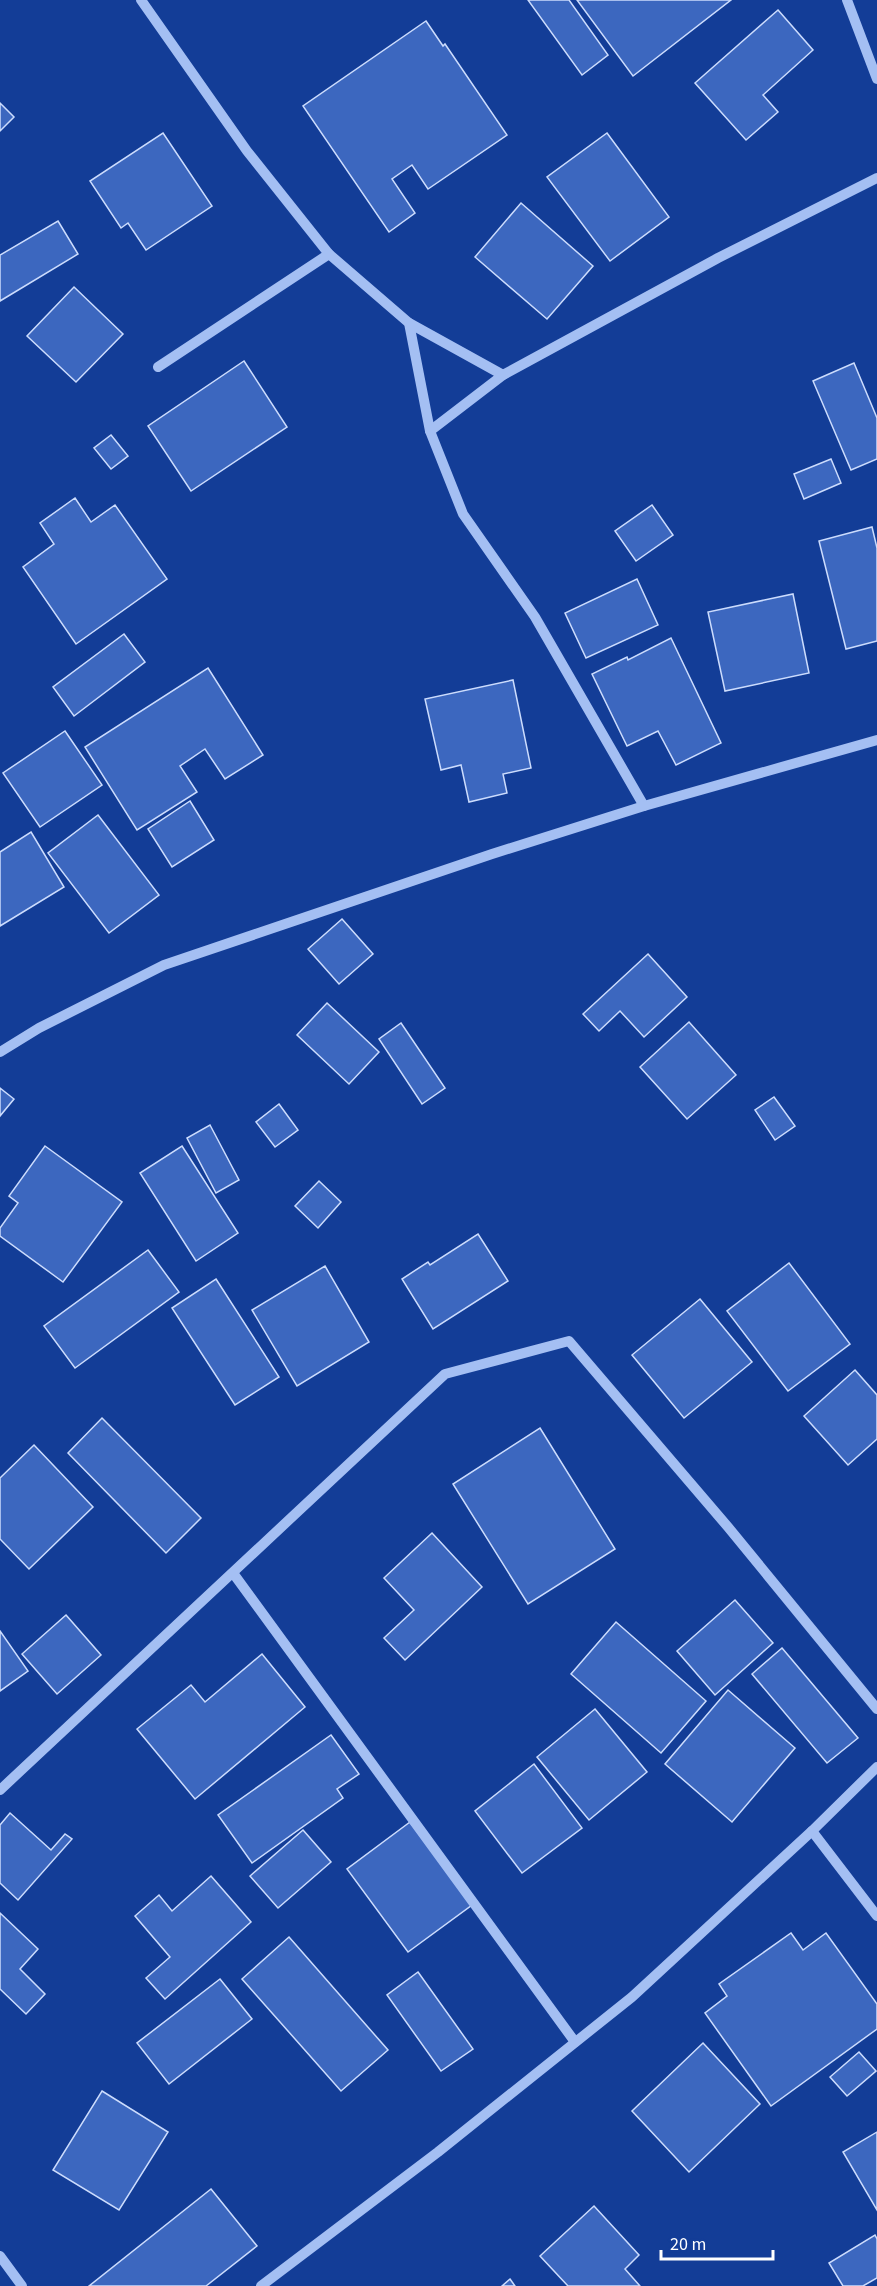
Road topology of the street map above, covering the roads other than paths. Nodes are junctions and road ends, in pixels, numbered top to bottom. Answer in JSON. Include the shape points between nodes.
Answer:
{"nodes":[{"id":1,"x":141,"y":0,"type":"edge"},
{"id":2,"x":847,"y":0,"type":"edge"},
{"id":3,"x":877,"y":79,"type":"edge"},
{"id":4,"x":877,"y":178,"type":"edge"},
{"id":5,"x":329,"y":254,"type":"junction"},
{"id":6,"x":409,"y":324,"type":"junction"},
{"id":7,"x":158,"y":367,"type":"dead end"},
{"id":8,"x":502,"y":375,"type":"junction"},
{"id":9,"x":430,"y":431,"type":"junction"},
{"id":10,"x":877,"y":740,"type":"edge"},
{"id":11,"x":644,"y":806,"type":"junction"},
{"id":12,"x":0,"y":1052,"type":"edge"},
{"id":13,"x":233,"y":1573,"type":"junction"},
{"id":14,"x":877,"y":1709,"type":"edge"},
{"id":15,"x":877,"y":1767,"type":"edge"},
{"id":16,"x":0,"y":1790,"type":"edge"},
{"id":17,"x":812,"y":1831,"type":"junction"},
{"id":18,"x":877,"y":1916,"type":"edge"},
{"id":19,"x":575,"y":2042,"type":"junction"},
{"id":20,"x":0,"y":2256,"type":"edge"},
{"id":21,"x":22,"y":2286,"type":"edge"},
{"id":22,"x":261,"y":2286,"type":"edge"}],
"edges":[{"from":1,"to":5,"type":"street","via":[[247,151]]},
{"from":2,"to":3,"type":"street"},
{"from":4,"to":8,"type":"street","via":[[718,258]]},
{"from":5,"to":6,"type":"street"},
{"from":5,"to":7,"type":"street"},
{"from":6,"to":8,"type":"street"},
{"from":6,"to":9,"type":"street"},
{"from":8,"to":9,"type":"street"},
{"from":9,"to":11,"type":"street","via":[[463,514],[534,616]]},
{"from":10,"to":11,"type":"street"},
{"from":11,"to":12,"type":"street","via":[[164,965]]},
{"from":13,"to":14,"type":"street","via":[[445,1374],[569,1341]]},
{"from":13,"to":16,"type":"street"},
{"from":13,"to":19,"type":"street"},
{"from":15,"to":17,"type":"street"},
{"from":17,"to":18,"type":"street"},
{"from":17,"to":19,"type":"street","via":[[632,1996]]},
{"from":19,"to":22,"type":"street"},
{"from":20,"to":21,"type":"street"}]}
